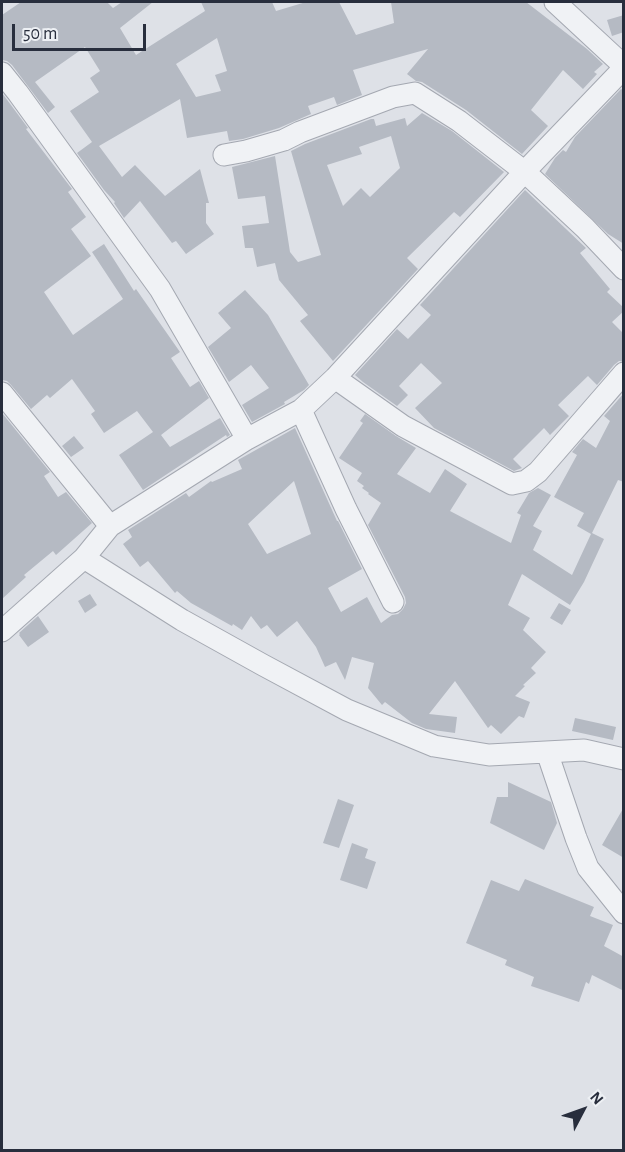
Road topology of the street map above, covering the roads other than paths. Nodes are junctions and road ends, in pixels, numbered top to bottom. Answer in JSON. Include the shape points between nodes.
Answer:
{"nodes":[{"id":1,"x":555,"y":2,"type":"edge"},
{"id":2,"x":624,"y":67,"type":"edge"},
{"id":3,"x":2,"y":73,"type":"edge"},
{"id":4,"x":225,"y":155,"type":"dead end"},
{"id":5,"x":525,"y":172,"type":"junction"},
{"id":6,"x":624,"y":269,"type":"edge"},
{"id":7,"x":624,"y":373,"type":"edge"},
{"id":8,"x":335,"y":378,"type":"junction"},
{"id":9,"x":2,"y":393,"type":"edge"},
{"id":10,"x":301,"y":410,"type":"junction"},
{"id":11,"x":247,"y":439,"type":"junction"},
{"id":12,"x":110,"y":526,"type":"junction"},
{"id":13,"x":84,"y":558,"type":"junction"},
{"id":14,"x":393,"y":602,"type":"dead end"},
{"id":15,"x":2,"y":631,"type":"edge"},
{"id":16,"x":547,"y":752,"type":"junction"},
{"id":17,"x":624,"y":759,"type":"edge"},
{"id":18,"x":624,"y":913,"type":"edge"}],
"edges":[{"from":1,"to":2,"type":"street"},
{"from":2,"to":5,"type":"street"},
{"from":3,"to":11,"type":"street","via":[[160,289]]},
{"from":4,"to":5,"type":"street","via":[[284,140],[393,97],[415,93]]},
{"from":5,"to":6,"type":"street"},
{"from":5,"to":8,"type":"street"},
{"from":7,"to":8,"type":"street","via":[[538,472],[526,481],[512,483],[403,426]]},
{"from":8,"to":10,"type":"street"},
{"from":9,"to":12,"type":"street"},
{"from":10,"to":11,"type":"street"},
{"from":10,"to":14,"type":"street"},
{"from":11,"to":12,"type":"street"},
{"from":12,"to":13,"type":"street"},
{"from":13,"to":15,"type":"street"},
{"from":13,"to":16,"type":"street","via":[[192,625],[347,710],[434,746],[489,755]]},
{"from":16,"to":17,"type":"street","via":[[584,750]]},
{"from":16,"to":18,"type":"street","via":[[588,868]]}]}
